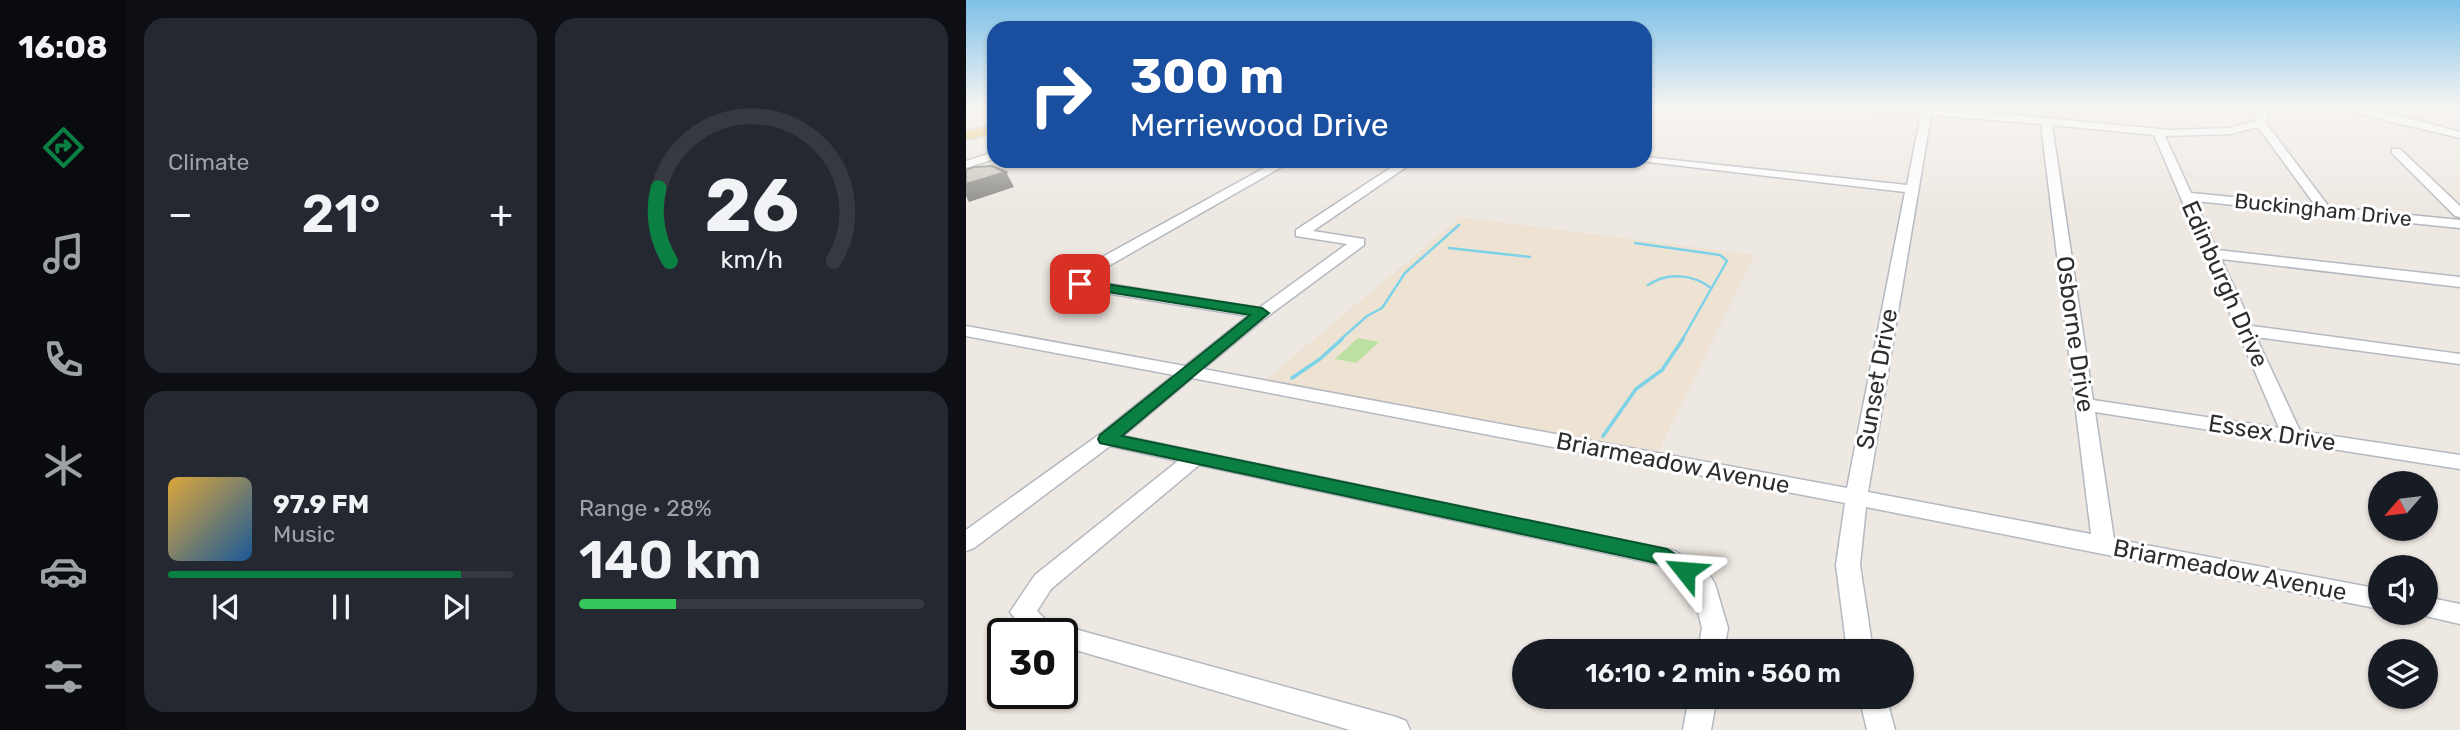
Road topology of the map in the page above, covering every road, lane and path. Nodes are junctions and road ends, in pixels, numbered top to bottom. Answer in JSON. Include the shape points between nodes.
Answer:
{"nodes":[{"id":1,"x":1921,"y":141,"type":"edge"},
{"id":2,"x":2049,"y":141,"type":"edge"},
{"id":3,"x":2162,"y":141,"type":"edge"},
{"id":4,"x":2275,"y":141,"type":"edge"},
{"id":5,"x":2396,"y":151,"type":"dead end"},
{"id":6,"x":987,"y":158,"type":"edge"},
{"id":7,"x":1652,"y":161,"type":"edge"},
{"id":8,"x":966,"y":166,"type":"edge"},
{"id":9,"x":1273,"y":168,"type":"edge"},
{"id":10,"x":1398,"y":168,"type":"edge"},
{"id":11,"x":1912,"y":189,"type":"junction"},
{"id":12,"x":2186,"y":195,"type":"junction"},
{"id":13,"x":2325,"y":210,"type":"junction"},
{"id":14,"x":2460,"y":213,"type":"edge"},
{"id":15,"x":2460,"y":224,"type":"edge"},
{"id":16,"x":2212,"y":254,"type":"junction"},
{"id":17,"x":2460,"y":282,"type":"edge"},
{"id":18,"x":1262,"y":313,"type":"junction"},
{"id":19,"x":2245,"y":330,"type":"junction"},
{"id":20,"x":966,"y":331,"type":"edge"},
{"id":21,"x":2460,"y":359,"type":"edge"},
{"id":22,"x":1189,"y":372,"type":"junction"},
{"id":23,"x":2085,"y":405,"type":"junction"},
{"id":24,"x":2292,"y":436,"type":"junction"},
{"id":25,"x":1107,"y":439,"type":"junction"},
{"id":26,"x":1195,"y":458,"type":"junction"},
{"id":27,"x":2460,"y":462,"type":"edge"},
{"id":28,"x":1857,"y":498,"type":"junction"},
{"id":29,"x":966,"y":542,"type":"edge"},
{"id":30,"x":2104,"y":545,"type":"junction"},
{"id":31,"x":2368,"y":597,"type":"edge"},
{"id":32,"x":2438,"y":609,"type":"edge"},
{"id":33,"x":2460,"y":614,"type":"edge"},
{"id":34,"x":1028,"y":618,"type":"edge"},
{"id":35,"x":1713,"y":639,"type":"edge"},
{"id":36,"x":1858,"y":639,"type":"edge"},
{"id":37,"x":1078,"y":640,"type":"edge"},
{"id":38,"x":1701,"y":709,"type":"edge"},
{"id":39,"x":1875,"y":709,"type":"edge"},
{"id":40,"x":1396,"y":730,"type":"edge"},
{"id":41,"x":1697,"y":730,"type":"edge"},
{"id":42,"x":1881,"y":730,"type":"edge"}],
"edges":[{"from":1,"to":11,"type":"street","name":"Sunset Drive"},
{"from":2,"to":23,"type":"street","name":"Osborne Drive"},
{"from":3,"to":12,"type":"street","name":"Edinburgh Drive"},
{"from":4,"to":13,"type":"street"},
{"from":5,"to":14,"type":"street"},
{"from":6,"to":8,"type":"street"},
{"from":7,"to":11,"type":"street"},
{"from":9,"to":18,"type":"street","via":[[1076,280]]},
{"from":10,"to":18,"type":"street","via":[[1301,233],[1359,242]]},
{"from":11,"to":28,"type":"street","name":"Sunset Drive"},
{"from":12,"to":13,"type":"street","name":"Buckingham Drive"},
{"from":12,"to":16,"type":"street","name":"Edinburgh Drive"},
{"from":13,"to":15,"type":"street","name":"Buckingham Drive"},
{"from":16,"to":17,"type":"street"},
{"from":16,"to":19,"type":"street","name":"Edinburgh Drive"},
{"from":18,"to":22,"type":"street"},
{"from":19,"to":21,"type":"street"},
{"from":19,"to":24,"type":"street","name":"Edinburgh Drive"},
{"from":20,"to":22,"type":"street","name":"Briarmeadow Avenue"},
{"from":22,"to":25,"type":"street"},
{"from":22,"to":28,"type":"street","name":"Briarmeadow Avenue"},
{"from":23,"to":24,"type":"street","name":"Essex Drive"},
{"from":23,"to":30,"type":"street","name":"Osborne Drive"},
{"from":24,"to":27,"type":"street","name":"Essex Drive"},
{"from":25,"to":26,"type":"street"},
{"from":25,"to":29,"type":"street"},
{"from":26,"to":34,"type":"street","via":[[1042,582],[1022,612]]},
{"from":26,"to":35,"type":"street","via":[[1667,557],[1703,584],[1715,628]]},
{"from":28,"to":30,"type":"street","name":"Briarmeadow Avenue"},
{"from":28,"to":36,"type":"street","name":"Sunset Drive","via":[[1848,565]]},
{"from":30,"to":31,"type":"street","name":"Briarmeadow Avenue"},
{"from":32,"to":33,"type":"street"},
{"from":37,"to":40,"type":"street"},
{"from":38,"to":41,"type":"street"},
{"from":39,"to":42,"type":"street"}]}
